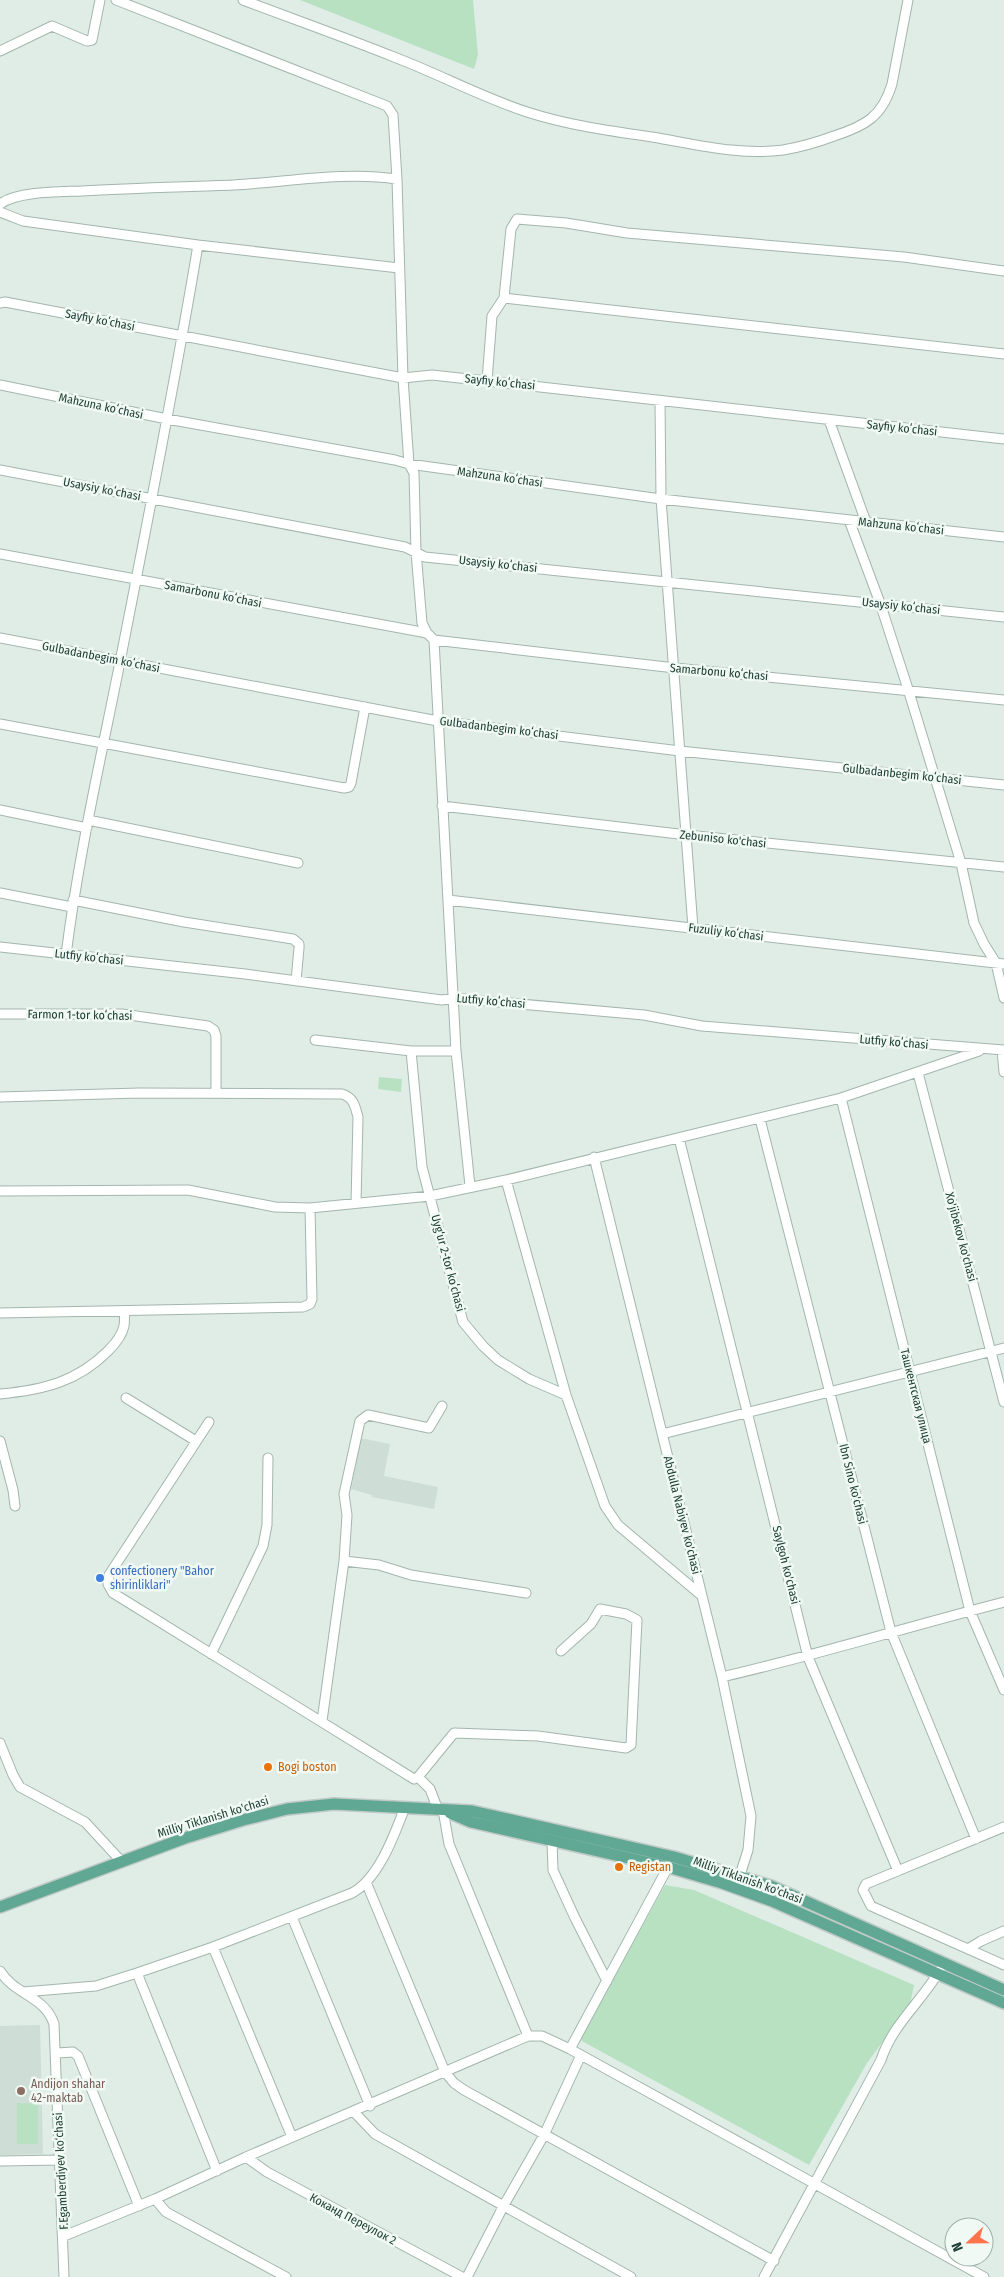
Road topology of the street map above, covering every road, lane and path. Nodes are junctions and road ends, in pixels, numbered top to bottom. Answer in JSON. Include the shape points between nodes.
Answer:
{"nodes":[{"id":1,"x":100,"y":0,"type":"edge"},
{"id":2,"x":116,"y":0,"type":"edge"},
{"id":3,"x":242,"y":0,"type":"edge"},
{"id":4,"x":908,"y":0,"type":"edge"},
{"id":5,"x":0,"y":51,"type":"edge"},
{"id":6,"x":397,"y":179,"type":"junction"},
{"id":7,"x":0,"y":204,"type":"edge"},
{"id":8,"x":0,"y":212,"type":"edge"},
{"id":9,"x":198,"y":245,"type":"junction"},
{"id":10,"x":399,"y":268,"type":"junction"},
{"id":11,"x":1004,"y":271,"type":"edge"},
{"id":12,"x":504,"y":298,"type":"junction"},
{"id":13,"x":0,"y":303,"type":"edge"},
{"id":14,"x":183,"y":336,"type":"junction"},
{"id":15,"x":1004,"y":354,"type":"edge"},
{"id":16,"x":403,"y":378,"type":"junction"},
{"id":17,"x":487,"y":381,"type":"junction"},
{"id":18,"x":0,"y":385,"type":"edge"},
{"id":19,"x":660,"y":401,"type":"junction"},
{"id":20,"x":166,"y":419,"type":"junction"},
{"id":21,"x":829,"y":420,"type":"junction"},
{"id":22,"x":1004,"y":439,"type":"edge"},
{"id":23,"x":409,"y":464,"type":"junction"},
{"id":24,"x":0,"y":470,"type":"edge"},
{"id":25,"x":152,"y":498,"type":"junction"},
{"id":26,"x":661,"y":498,"type":"junction"},
{"id":27,"x":850,"y":520,"type":"junction"},
{"id":28,"x":866,"y":522,"type":"junction"},
{"id":29,"x":1004,"y":537,"type":"edge"},
{"id":30,"x":416,"y":552,"type":"junction"},
{"id":31,"x":0,"y":554,"type":"edge"},
{"id":32,"x":136,"y":579,"type":"junction"},
{"id":33,"x":667,"y":582,"type":"junction"},
{"id":34,"x":880,"y":603,"type":"junction"},
{"id":35,"x":1004,"y":617,"type":"edge"},
{"id":36,"x":427,"y":633,"type":"junction"},
{"id":37,"x":0,"y":638,"type":"edge"},
{"id":38,"x":434,"y":640,"type":"junction"},
{"id":39,"x":120,"y":661,"type":"junction"},
{"id":40,"x":675,"y":668,"type":"junction"},
{"id":41,"x":908,"y":689,"type":"junction"},
{"id":42,"x":1004,"y":700,"type":"edge"},
{"id":43,"x":365,"y":707,"type":"junction"},
{"id":44,"x":438,"y":721,"type":"junction"},
{"id":45,"x":0,"y":724,"type":"edge"},
{"id":46,"x":104,"y":744,"type":"junction"},
{"id":47,"x":680,"y":751,"type":"junction"},
{"id":48,"x":934,"y":777,"type":"junction"},
{"id":49,"x":1004,"y":784,"type":"edge"},
{"id":50,"x":442,"y":806,"type":"junction"},
{"id":51,"x":0,"y":810,"type":"edge"},
{"id":52,"x":88,"y":824,"type":"junction"},
{"id":53,"x":687,"y":835,"type":"junction"},
{"id":54,"x":298,"y":863,"type":"dead end"},
{"id":55,"x":961,"y":863,"type":"junction"},
{"id":56,"x":1004,"y":868,"type":"edge"},
{"id":57,"x":0,"y":893,"type":"edge"},
{"id":58,"x":448,"y":900,"type":"junction"},
{"id":59,"x":73,"y":903,"type":"junction"},
{"id":60,"x":693,"y":928,"type":"junction"},
{"id":61,"x":0,"y":947,"type":"edge"},
{"id":62,"x":66,"y":955,"type":"junction"},
{"id":63,"x":1000,"y":963,"type":"edge"},
{"id":64,"x":296,"y":981,"type":"junction"},
{"id":65,"x":453,"y":998,"type":"junction"},
{"id":66,"x":1004,"y":998,"type":"edge"},
{"id":67,"x":0,"y":1014,"type":"edge"},
{"id":68,"x":315,"y":1040,"type":"dead end"},
{"id":69,"x":984,"y":1050,"type":"junction"},
{"id":70,"x":1003,"y":1050,"type":"edge"},
{"id":71,"x":411,"y":1051,"type":"junction"},
{"id":72,"x":456,"y":1052,"type":"junction"},
{"id":73,"x":1004,"y":1072,"type":"edge"},
{"id":74,"x":918,"y":1073,"type":"junction"},
{"id":75,"x":216,"y":1093,"type":"junction"},
{"id":76,"x":0,"y":1097,"type":"edge"},
{"id":77,"x":840,"y":1098,"type":"junction"},
{"id":78,"x":760,"y":1119,"type":"junction"},
{"id":79,"x":679,"y":1138,"type":"junction"},
{"id":80,"x":594,"y":1157,"type":"junction"},
{"id":81,"x":506,"y":1180,"type":"junction"},
{"id":82,"x":470,"y":1186,"type":"junction"},
{"id":83,"x":0,"y":1190,"type":"edge"},
{"id":84,"x":430,"y":1196,"type":"junction"},
{"id":85,"x":356,"y":1203,"type":"junction"},
{"id":86,"x":310,"y":1208,"type":"junction"},
{"id":87,"x":125,"y":1310,"type":"junction"},
{"id":88,"x":0,"y":1313,"type":"edge"},
{"id":89,"x":1004,"y":1348,"type":"edge"},
{"id":90,"x":991,"y":1351,"type":"junction"},
{"id":91,"x":909,"y":1372,"type":"junction"},
{"id":92,"x":829,"y":1392,"type":"junction"},
{"id":93,"x":0,"y":1394,"type":"edge"},
{"id":94,"x":566,"y":1395,"type":"junction"},
{"id":95,"x":126,"y":1398,"type":"dead end"},
{"id":96,"x":1004,"y":1402,"type":"edge"},
{"id":97,"x":442,"y":1406,"type":"dead end"},
{"id":98,"x":748,"y":1413,"type":"junction"},
{"id":99,"x":209,"y":1422,"type":"dead end"},
{"id":100,"x":662,"y":1434,"type":"junction"},
{"id":101,"x":196,"y":1441,"type":"junction"},
{"id":102,"x":0,"y":1442,"type":"edge"},
{"id":103,"x":268,"y":1458,"type":"dead end"},
{"id":104,"x":15,"y":1506,"type":"dead end"},
{"id":105,"x":344,"y":1561,"type":"junction"},
{"id":106,"x":526,"y":1593,"type":"dead end"},
{"id":107,"x":701,"y":1595,"type":"junction"},
{"id":108,"x":1004,"y":1602,"type":"edge"},
{"id":109,"x":970,"y":1611,"type":"junction"},
{"id":110,"x":891,"y":1632,"type":"junction"},
{"id":111,"x":561,"y":1651,"type":"dead end"},
{"id":112,"x":211,"y":1654,"type":"junction"},
{"id":113,"x":808,"y":1657,"type":"junction"},
{"id":114,"x":722,"y":1677,"type":"junction"},
{"id":115,"x":1004,"y":1690,"type":"edge"},
{"id":116,"x":322,"y":1721,"type":"junction"},
{"id":117,"x":0,"y":1743,"type":"edge"},
{"id":118,"x":418,"y":1777,"type":"junction"},
{"id":119,"x":405,"y":1806,"type":"junction"},
{"id":120,"x":441,"y":1810,"type":"junction"},
{"id":121,"x":1004,"y":1827,"type":"edge"},
{"id":122,"x":976,"y":1838,"type":"junction"},
{"id":123,"x":552,"y":1840,"type":"junction"},
{"id":124,"x":122,"y":1862,"type":"junction"},
{"id":125,"x":668,"y":1867,"type":"junction"},
{"id":126,"x":898,"y":1870,"type":"junction"},
{"id":127,"x":740,"y":1875,"type":"junction"},
{"id":128,"x":366,"y":1882,"type":"junction"},
{"id":129,"x":0,"y":1907,"type":"edge"},
{"id":130,"x":292,"y":1917,"type":"junction"},
{"id":131,"x":1004,"y":1931,"type":"edge"},
{"id":132,"x":213,"y":1948,"type":"junction"},
{"id":133,"x":968,"y":1949,"type":"junction"},
{"id":134,"x":1004,"y":1965,"type":"edge"},
{"id":135,"x":941,"y":1969,"type":"junction"},
{"id":136,"x":0,"y":1970,"type":"edge"},
{"id":137,"x":137,"y":1973,"type":"junction"},
{"id":138,"x":608,"y":1981,"type":"junction"},
{"id":139,"x":1004,"y":1990,"type":"edge"},
{"id":140,"x":23,"y":1992,"type":"junction"},
{"id":141,"x":1004,"y":2002,"type":"edge"},
{"id":142,"x":528,"y":2036,"type":"junction"},
{"id":143,"x":570,"y":2048,"type":"junction"},
{"id":144,"x":56,"y":2053,"type":"junction"},
{"id":145,"x":581,"y":2055,"type":"junction"},
{"id":146,"x":445,"y":2072,"type":"junction"},
{"id":147,"x":370,"y":2106,"type":"junction"},
{"id":148,"x":354,"y":2112,"type":"junction"},
{"id":149,"x":544,"y":2134,"type":"junction"},
{"id":150,"x":292,"y":2138,"type":"junction"},
{"id":151,"x":246,"y":2157,"type":"junction"},
{"id":152,"x":60,"y":2160,"type":"junction"},
{"id":153,"x":0,"y":2161,"type":"edge"},
{"id":154,"x":217,"y":2171,"type":"junction"},
{"id":155,"x":815,"y":2186,"type":"junction"},
{"id":156,"x":155,"y":2199,"type":"junction"},
{"id":157,"x":504,"y":2205,"type":"junction"},
{"id":158,"x":139,"y":2206,"type":"junction"},
{"id":159,"x":64,"y":2236,"type":"junction"},
{"id":160,"x":774,"y":2261,"type":"junction"},
{"id":161,"x":64,"y":2277,"type":"edge"},
{"id":162,"x":286,"y":2277,"type":"edge"},
{"id":163,"x":462,"y":2277,"type":"edge"},
{"id":164,"x":467,"y":2277,"type":"edge"},
{"id":165,"x":631,"y":2277,"type":"edge"},
{"id":166,"x":764,"y":2277,"type":"edge"},
{"id":167,"x":984,"y":2277,"type":"edge"}],
"edges":[{"from":1,"to":5,"type":"street","via":[[92,40],[87,41],[52,26]]},
{"from":2,"to":6,"type":"street","via":[[387,106],[393,115]]},
{"from":3,"to":4,"type":"street","via":[[396,57],[527,112],[632,134],[729,149],[768,151],[822,140],[860,126],[877,115],[892,84]]},
{"from":6,"to":7,"type":"street","via":[[333,177],[54,193],[14,198]]},
{"from":6,"to":10,"type":"street"},
{"from":8,"to":9,"type":"street","via":[[23,222]]},
{"from":9,"to":10,"type":"street"},
{"from":9,"to":14,"type":"street"},
{"from":10,"to":16,"type":"street"},
{"from":11,"to":12,"type":"street","via":[[904,257],[627,232],[522,218],[514,221],[511,229]]},
{"from":12,"to":15,"type":"street"},
{"from":12,"to":17,"type":"street","via":[[492,316]]},
{"from":13,"to":14,"type":"street","name":"Sayfiy koʻchasi"},
{"from":14,"to":16,"type":"street","name":"Sayfiy koʻchasi"},
{"from":14,"to":20,"type":"street"},
{"from":16,"to":17,"type":"street","name":"Sayfiy koʻchasi","via":[[432,375]]},
{"from":16,"to":23,"type":"street"},
{"from":17,"to":19,"type":"street","name":"Sayfiy koʻchasi"},
{"from":18,"to":20,"type":"street","name":"Mahzuna koʻchasi"},
{"from":19,"to":21,"type":"street","name":"Sayfiy koʻchasi"},
{"from":19,"to":26,"type":"street"},
{"from":20,"to":23,"type":"street","name":"Mahzuna koʻchasi"},
{"from":20,"to":25,"type":"street"},
{"from":21,"to":22,"type":"street","name":"Sayfiy koʻchasi"},
{"from":21,"to":28,"type":"street"},
{"from":23,"to":26,"type":"street","name":"Mahzuna koʻchasi"},
{"from":23,"to":30,"type":"street","via":[[414,473]]},
{"from":24,"to":25,"type":"street","name":"Usaysiy koʻchasi"},
{"from":25,"to":30,"type":"street","name":"Usaysiy koʻchasi","via":[[405,547]]},
{"from":25,"to":32,"type":"street"},
{"from":26,"to":27,"type":"street","name":"Mahzuna koʻchasi"},
{"from":26,"to":33,"type":"street"},
{"from":27,"to":28,"type":"street","name":"Mahzuna koʻchasi"},
{"from":27,"to":34,"type":"street"},
{"from":28,"to":29,"type":"street","name":"Mahzuna koʻchasi"},
{"from":30,"to":33,"type":"street","name":"Usaysiy koʻchasi","via":[[425,556]]},
{"from":30,"to":36,"type":"street","via":[[422,624]]},
{"from":31,"to":32,"type":"street","name":"Samarbonu koʻchasi"},
{"from":32,"to":36,"type":"street","name":"Samarbonu koʻchasi"},
{"from":32,"to":39,"type":"street"},
{"from":33,"to":34,"type":"street","name":"Usaysiy koʻchasi"},
{"from":33,"to":40,"type":"street"},
{"from":34,"to":35,"type":"street","name":"Usaysiy koʻchasi"},
{"from":34,"to":41,"type":"street"},
{"from":36,"to":38,"type":"street"},
{"from":37,"to":39,"type":"street","name":"Gulbadanbegim koʻchasi"},
{"from":38,"to":40,"type":"street","name":"Samarbonu koʻchasi"},
{"from":38,"to":44,"type":"street"},
{"from":39,"to":43,"type":"street","name":"Gulbadanbegim koʻchasi"},
{"from":39,"to":46,"type":"street"},
{"from":40,"to":41,"type":"street","name":"Samarbonu koʻchasi"},
{"from":40,"to":47,"type":"street"},
{"from":41,"to":42,"type":"street","name":"Samarbonu koʻchasi"},
{"from":41,"to":48,"type":"street"},
{"from":43,"to":44,"type":"street","name":"Gulbadanbegim koʻchasi"},
{"from":43,"to":46,"type":"street","via":[[351,783],[344,788]]},
{"from":44,"to":47,"type":"street","name":"Gulbadanbegim koʻchasi"},
{"from":44,"to":50,"type":"street"},
{"from":45,"to":46,"type":"street"},
{"from":46,"to":52,"type":"street"},
{"from":47,"to":48,"type":"street","name":"Gulbadanbegim koʻchasi"},
{"from":47,"to":53,"type":"street"},
{"from":48,"to":49,"type":"street","name":"Gulbadanbegim koʻchasi"},
{"from":48,"to":55,"type":"street"},
{"from":50,"to":53,"type":"street","name":"Zebuniso ko'chasi"},
{"from":50,"to":58,"type":"street"},
{"from":51,"to":52,"type":"street"},
{"from":52,"to":54,"type":"street"},
{"from":52,"to":59,"type":"street"},
{"from":53,"to":55,"type":"street","name":"Zebuniso ko'chasi"},
{"from":53,"to":60,"type":"street"},
{"from":55,"to":56,"type":"street","name":"Zebuniso ko'chasi"},
{"from":55,"to":63,"type":"street","via":[[974,924],[981,940]]},
{"from":57,"to":59,"type":"street"},
{"from":58,"to":60,"type":"street","name":"Fuzuliy koʻchasi"},
{"from":58,"to":65,"type":"street"},
{"from":59,"to":62,"type":"street"},
{"from":59,"to":64,"type":"street","via":[[293,939],[299,944]]},
{"from":60,"to":63,"type":"street","name":"Fuzuliy koʻchasi"},
{"from":61,"to":62,"type":"street","name":"Lutfiy koʻchasi"},
{"from":62,"to":64,"type":"street","name":"Lutfiy koʻchasi"},
{"from":63,"to":66,"type":"street"},
{"from":64,"to":65,"type":"street","name":"Lutfiy koʻchasi","via":[[404,996]]},
{"from":65,"to":69,"type":"street","name":"Lutfiy koʻchasi","via":[[644,1016],[702,1026]]},
{"from":65,"to":72,"type":"street"},
{"from":67,"to":75,"type":"street","name":"Farmon 1-tor koʻchasi","via":[[122,1014],[208,1026],[216,1036]]},
{"from":68,"to":71,"type":"street"},
{"from":69,"to":70,"type":"street"},
{"from":69,"to":74,"type":"street"},
{"from":70,"to":73,"type":"street"},
{"from":71,"to":72,"type":"street"},
{"from":71,"to":84,"type":"street","name":"Uyg‘ur 2-tor koʻchasi","via":[[422,1167]]},
{"from":72,"to":82,"type":"street"},
{"from":74,"to":77,"type":"street"},
{"from":74,"to":90,"type":"street","name":"Xo'jibekov ko'chasi"},
{"from":75,"to":76,"type":"street"},
{"from":75,"to":85,"type":"street","via":[[349,1096],[358,1117]]},
{"from":77,"to":78,"type":"street"},
{"from":77,"to":91,"type":"street","name":"Ташкентская улица"},
{"from":78,"to":79,"type":"street"},
{"from":78,"to":92,"type":"street","name":"Ibn Sino ko'chasi"},
{"from":79,"to":80,"type":"street"},
{"from":79,"to":98,"type":"street","name":"Saylgoh ko'chasi"},
{"from":80,"to":81,"type":"street"},
{"from":80,"to":100,"type":"street","name":"Abdulla Nabiyev ko'chasi"},
{"from":81,"to":82,"type":"street"},
{"from":81,"to":94,"type":"street"},
{"from":82,"to":84,"type":"street"},
{"from":83,"to":86,"type":"street","via":[[188,1190],[275,1207]]},
{"from":84,"to":85,"type":"street"},
{"from":84,"to":94,"type":"street","name":"Uyg‘ur 2-tor koʻchasi","via":[[463,1322],[498,1360],[529,1379]]},
{"from":85,"to":86,"type":"street"},
{"from":86,"to":87,"type":"street","via":[[312,1299],[307,1306]]},
{"from":87,"to":88,"type":"street"},
{"from":87,"to":93,"type":"street","via":[[124,1326],[117,1342],[92,1367],[62,1382]]},
{"from":89,"to":90,"type":"street"},
{"from":90,"to":91,"type":"street"},
{"from":90,"to":96,"type":"street","name":"Xo'jibekov ko'chasi"},
{"from":91,"to":92,"type":"street"},
{"from":91,"to":109,"type":"street","name":"Ташкентская улица"},
{"from":92,"to":98,"type":"street"},
{"from":92,"to":110,"type":"street","name":"Ibn Sino ko'chasi"},
{"from":94,"to":107,"type":"street","via":[[605,1506],[618,1525]]},
{"from":95,"to":101,"type":"street"},
{"from":97,"to":105,"type":"street","via":[[429,1428],[368,1415],[360,1420],[344,1494],[347,1515]]},
{"from":98,"to":100,"type":"street"},
{"from":98,"to":113,"type":"street","name":"Saylgoh ko'chasi"},
{"from":99,"to":101,"type":"street"},
{"from":100,"to":107,"type":"street","name":"Abdulla Nabiyev ko'chasi"},
{"from":101,"to":112,"type":"street","via":[[109,1575],[108,1584],[113,1593]]},
{"from":102,"to":104,"type":"street","via":[[14,1490]]},
{"from":103,"to":112,"type":"street","via":[[267,1525],[263,1546]]},
{"from":105,"to":106,"type":"street"},
{"from":105,"to":116,"type":"street"},
{"from":107,"to":114,"type":"street","name":"Abdulla Nabiyev ko'chasi"},
{"from":108,"to":109,"type":"street"},
{"from":109,"to":110,"type":"street"},
{"from":109,"to":115,"type":"street","name":"Ташкентская улица"},
{"from":110,"to":113,"type":"street"},
{"from":110,"to":122,"type":"street","name":"Ibn Sino ko'chasi"},
{"from":111,"to":118,"type":"street","via":[[591,1624],[600,1610],[626,1614],[636,1620],[631,1745],[626,1748],[538,1736],[454,1733]]},
{"from":112,"to":116,"type":"street"},
{"from":113,"to":114,"type":"street"},
{"from":113,"to":126,"type":"street","name":"Saylgoh ko'chasi"},
{"from":114,"to":127,"type":"street","name":"Abdulla Nabiyev ko'chasi","via":[[750,1816],[748,1850]]},
{"from":116,"to":118,"type":"street","via":[[409,1778]]},
{"from":117,"to":124,"type":"street","via":[[20,1787],[86,1822]]},
{"from":118,"to":120,"type":"street","via":[[430,1789]]},
{"from":119,"to":120,"type":"main road","name":"Milliy Tiklanish ko'chasi"},
{"from":119,"to":124,"type":"main road","name":"Milliy Tiklanish ko'chasi","via":[[334,1804],[287,1809],[185,1838]]},
{"from":119,"to":128,"type":"street","via":[[391,1844]]},
{"from":120,"to":123,"type":"main road","name":"Milliy Tiklanish ko'chasi","via":[[471,1822]]},
{"from":120,"to":127,"type":"main road","name":"Milliy Tiklanish ko'chasi","via":[[472,1811]]},
{"from":120,"to":142,"type":"street","via":[[449,1844]]},
{"from":121,"to":122,"type":"street"},
{"from":122,"to":126,"type":"street"},
{"from":123,"to":125,"type":"main road","name":"Milliy Tiklanish ko'chasi"},
{"from":123,"to":138,"type":"street","via":[[553,1870]]},
{"from":124,"to":129,"type":"main road","name":"Milliy Tiklanish ko'chasi"},
{"from":125,"to":135,"type":"main road","name":"Milliy Tiklanish ko'chasi","via":[[772,1901]]},
{"from":125,"to":138,"type":"street"},
{"from":126,"to":133,"type":"street","via":[[866,1884],[864,1894],[871,1906]]},
{"from":127,"to":135,"type":"main road","name":"Milliy Tiklanish ko'chasi","via":[[771,1886]]},
{"from":128,"to":130,"type":"street","via":[[352,1893]]},
{"from":128,"to":146,"type":"street"},
{"from":130,"to":132,"type":"street"},
{"from":130,"to":147,"type":"street"},
{"from":131,"to":133,"type":"street"},
{"from":132,"to":137,"type":"street"},
{"from":132,"to":150,"type":"street"},
{"from":133,"to":134,"type":"street"},
{"from":135,"to":139,"type":"main road","name":"Milliy Tiklanish ko'chasi"},
{"from":135,"to":141,"type":"main road","name":"Milliy Tiklanish ko'chasi"},
{"from":135,"to":155,"type":"street","via":[[888,2041]]},
{"from":136,"to":140,"type":"street","name":"F.Egamberdiyev kо‘chasi","via":[[10,1984]]},
{"from":137,"to":140,"type":"street","via":[[96,1986]]},
{"from":137,"to":154,"type":"street"},
{"from":138,"to":143,"type":"street"},
{"from":140,"to":144,"type":"street","name":"F.Egamberdiyev kо‘chasi","via":[[45,2006],[50,2014]]},
{"from":142,"to":143,"type":"street","via":[[542,2036]]},
{"from":142,"to":146,"type":"street"},
{"from":143,"to":145,"type":"street"},
{"from":144,"to":152,"type":"street","name":"F.Egamberdiyev kо‘chasi"},
{"from":144,"to":158,"type":"street","via":[[73,2052],[78,2056]]},
{"from":145,"to":149,"type":"street"},
{"from":145,"to":155,"type":"street"},
{"from":146,"to":147,"type":"street"},
{"from":146,"to":149,"type":"street","via":[[464,2090]]},
{"from":147,"to":148,"type":"street"},
{"from":148,"to":150,"type":"street"},
{"from":148,"to":157,"type":"street","via":[[375,2134]]},
{"from":149,"to":157,"type":"street"},
{"from":149,"to":160,"type":"street"},
{"from":150,"to":151,"type":"street"},
{"from":151,"to":154,"type":"street"},
{"from":151,"to":163,"type":"street","name":"Коканд Πереулок 2","via":[[267,2172]]},
{"from":152,"to":153,"type":"street"},
{"from":152,"to":159,"type":"street","name":"F.Egamberdiyev kо‘chasi"},
{"from":154,"to":156,"type":"street"},
{"from":155,"to":160,"type":"street"},
{"from":155,"to":167,"type":"street"},
{"from":156,"to":158,"type":"street"},
{"from":156,"to":162,"type":"street","via":[[166,2212]]},
{"from":157,"to":164,"type":"street"},
{"from":157,"to":165,"type":"street"},
{"from":158,"to":159,"type":"street"},
{"from":159,"to":161,"type":"street","name":"F.Egamberdiyev kо‘chasi"},
{"from":160,"to":166,"type":"street"}]}
